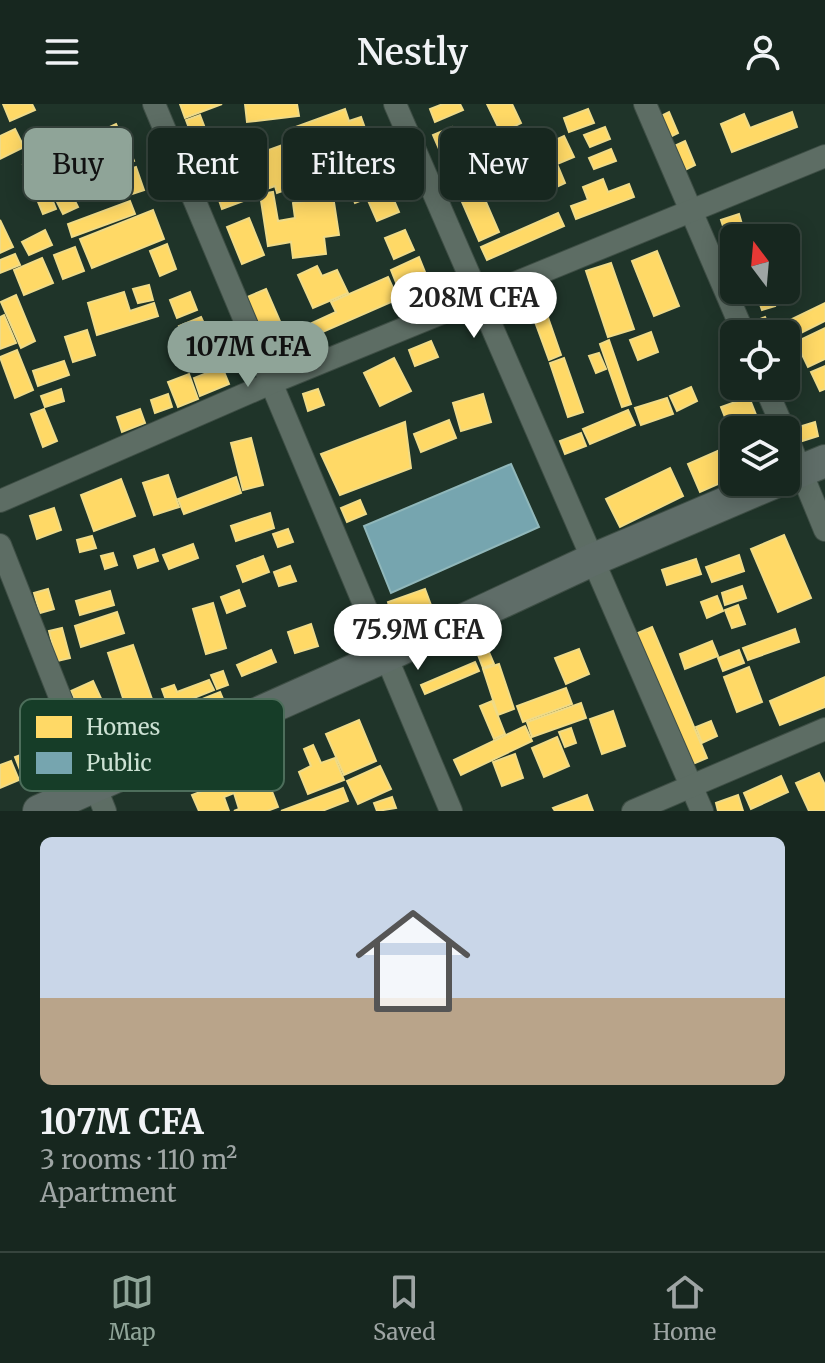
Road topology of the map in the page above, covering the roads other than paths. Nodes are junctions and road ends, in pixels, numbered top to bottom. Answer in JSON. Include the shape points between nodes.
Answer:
{"nodes":[{"id":1,"x":154,"y":104,"type":"edge"},
{"id":2,"x":395,"y":104,"type":"edge"},
{"id":3,"x":645,"y":104,"type":"edge"},
{"id":4,"x":825,"y":156,"type":"edge"},
{"id":5,"x":692,"y":210,"type":"junction"},
{"id":6,"x":481,"y":297,"type":"junction"},
{"id":7,"x":738,"y":320,"type":"edge"},
{"id":8,"x":271,"y":383,"type":"junction"},
{"id":9,"x":800,"y":479,"type":"edge"},
{"id":10,"x":743,"y":496,"type":"edge"},
{"id":11,"x":0,"y":501,"type":"edge"},
{"id":12,"x":825,"y":530,"type":"edge"},
{"id":13,"x":0,"y":545,"type":"edge"},
{"id":14,"x":592,"y":560,"type":"junction"},
{"id":15,"x":386,"y":656,"type":"junction"},
{"id":16,"x":60,"y":699,"type":"edge"},
{"id":17,"x":284,"y":706,"type":"edge"},
{"id":18,"x":825,"y":729,"type":"edge"},
{"id":19,"x":692,"y":787,"type":"junction"},
{"id":20,"x":99,"y":798,"type":"edge"},
{"id":21,"x":39,"y":811,"type":"edge"},
{"id":22,"x":451,"y":811,"type":"edge"},
{"id":23,"x":633,"y":811,"type":"edge"},
{"id":24,"x":702,"y":811,"type":"edge"}],
"edges":[{"from":1,"to":8,"type":"street"},
{"from":2,"to":6,"type":"street"},
{"from":3,"to":5,"type":"street"},
{"from":4,"to":5,"type":"street"},
{"from":5,"to":6,"type":"street"},
{"from":5,"to":7,"type":"street"},
{"from":6,"to":8,"type":"street"},
{"from":6,"to":14,"type":"street"},
{"from":8,"to":11,"type":"street"},
{"from":8,"to":15,"type":"street"},
{"from":9,"to":12,"type":"street"},
{"from":10,"to":14,"type":"street"},
{"from":13,"to":16,"type":"street"},
{"from":14,"to":15,"type":"street"},
{"from":14,"to":19,"type":"street"},
{"from":15,"to":17,"type":"street"},
{"from":15,"to":22,"type":"street"},
{"from":18,"to":19,"type":"street"},
{"from":19,"to":23,"type":"street"},
{"from":19,"to":24,"type":"street"},
{"from":20,"to":21,"type":"street"}]}
